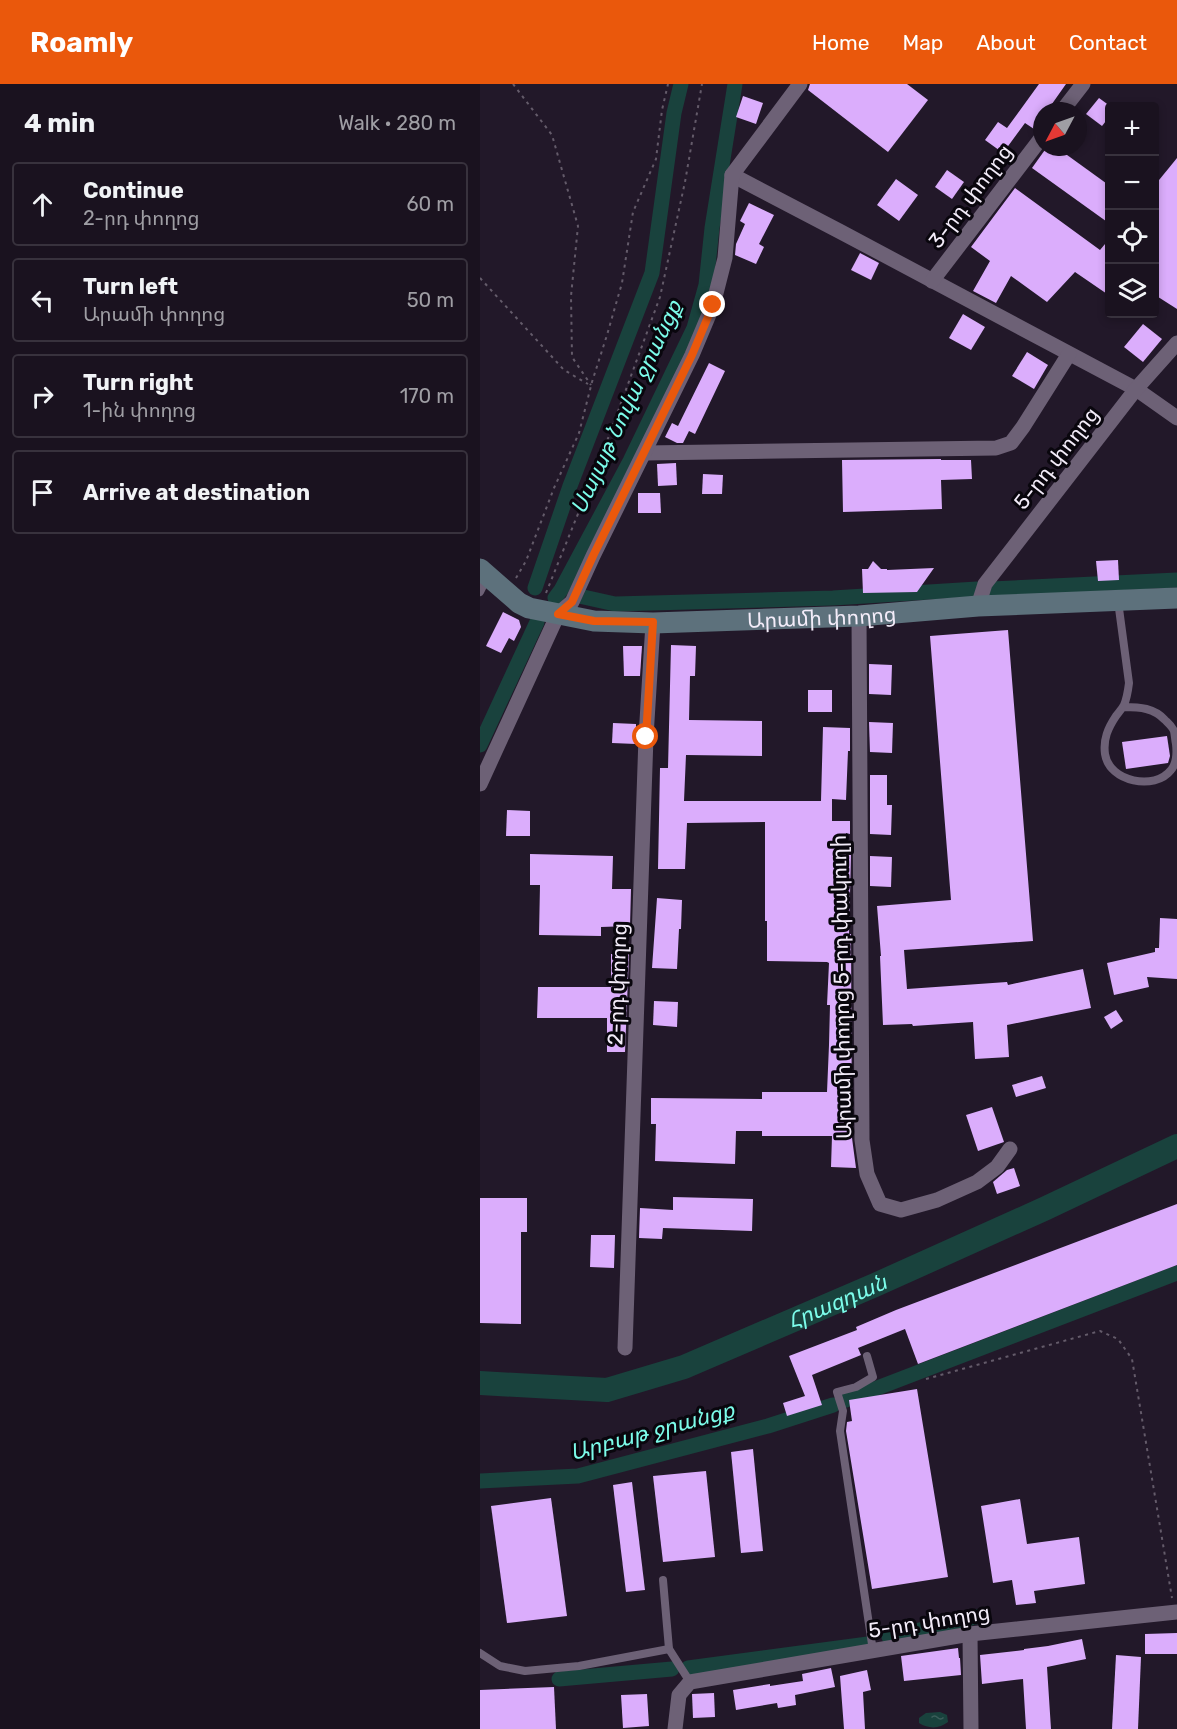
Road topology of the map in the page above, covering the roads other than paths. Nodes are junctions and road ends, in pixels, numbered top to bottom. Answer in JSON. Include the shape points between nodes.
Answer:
{"nodes":[{"id":1,"x":800,"y":84,"type":"edge"},
{"id":2,"x":1083,"y":84,"type":"edge"},
{"id":3,"x":1069,"y":102,"type":"edge"},
{"id":4,"x":1033,"y":149,"type":"edge"},
{"id":5,"x":732,"y":175,"type":"junction"},
{"id":6,"x":932,"y":281,"type":"junction"},
{"id":7,"x":1177,"y":343,"type":"edge"},
{"id":8,"x":1069,"y":354,"type":"junction"},
{"id":9,"x":1136,"y":389,"type":"junction"},
{"id":10,"x":1177,"y":418,"type":"edge"},
{"id":11,"x":645,"y":453,"type":"junction"},
{"id":12,"x":483,"y":579,"type":"edge"},
{"id":13,"x":1177,"y":598,"type":"edge"},
{"id":14,"x":1118,"y":600,"type":"junction"},
{"id":15,"x":978,"y":606,"type":"junction"},
{"id":16,"x":548,"y":612,"type":"junction"},
{"id":17,"x":859,"y":616,"type":"junction"},
{"id":18,"x":653,"y":622,"type":"junction"},
{"id":19,"x":1124,"y":707,"type":"junction"},
{"id":20,"x":480,"y":784,"type":"edge"},
{"id":21,"x":1010,"y":1149,"type":"dead end"},
{"id":22,"x":625,"y":1348,"type":"dead end"},
{"id":23,"x":867,"y":1356,"type":"dead end"},
{"id":24,"x":663,"y":1580,"type":"dead end"},
{"id":25,"x":1176,"y":1612,"type":"edge"},
{"id":26,"x":970,"y":1634,"type":"junction"},
{"id":27,"x":669,"y":1649,"type":"junction"},
{"id":28,"x":873,"y":1651,"type":"junction"},
{"id":29,"x":480,"y":1653,"type":"edge"},
{"id":30,"x":690,"y":1682,"type":"junction"},
{"id":31,"x":675,"y":1729,"type":"edge"},
{"id":32,"x":971,"y":1729,"type":"edge"}],
"edges":[{"from":1,"to":5,"type":"street"},
{"from":2,"to":3,"type":"street"},
{"from":4,"to":6,"type":"street","name":"3-րդ փողոց"},
{"from":5,"to":6,"type":"street"},
{"from":5,"to":11,"type":"street","via":[[725,258],[713,305]]},
{"from":6,"to":8,"type":"street"},
{"from":7,"to":9,"type":"street","name":"5-րդ փողոց"},
{"from":8,"to":9,"type":"street"},
{"from":8,"to":11,"type":"street","via":[[1011,443],[996,448]]},
{"from":9,"to":10,"type":"street"},
{"from":9,"to":15,"type":"street","name":"5-րդ փողոց","via":[[985,584]]},
{"from":11,"to":16,"type":"street","via":[[572,602]]},
{"from":12,"to":16,"type":"main road","name":"Արամի փողոց","via":[[519,603]]},
{"from":13,"to":14,"type":"main road","name":"Արամի փողոց"},
{"from":14,"to":15,"type":"main road","name":"Արամի փողոց"},
{"from":14,"to":19,"type":"lane","via":[[1129,683]]},
{"from":15,"to":17,"type":"main road","name":"Արամի փողոց"},
{"from":16,"to":18,"type":"main road","name":"Արամի փողոց","via":[[594,621]]},
{"from":16,"to":20,"type":"street"},
{"from":17,"to":18,"type":"main road","name":"Արամի փողոց"},
{"from":17,"to":21,"type":"street","name":"Արամի փողոց 5-րդ փակուղի","via":[[862,1140],[867,1174],[880,1204],[901,1210],[937,1200],[977,1182],[997,1167]]},
{"from":18,"to":22,"type":"street","name":"2-րդ փողոց"},
{"from":19,"to":19,"type":"lane","via":[[1158,713],[1173,728],[1177,752],[1169,773],[1133,781],[1111,770],[1105,756],[1105,736]]},
{"from":23,"to":28,"type":"lane","via":[[873,1377],[837,1392],[843,1412],[840,1431]]},
{"from":24,"to":27,"type":"lane"},
{"from":25,"to":26,"type":"street","name":"5-րդ փողոց"},
{"from":26,"to":28,"type":"street","name":"5-րդ փողոց"},
{"from":26,"to":32,"type":"street"},
{"from":27,"to":29,"type":"lane","via":[[579,1666],[525,1671],[500,1666]]},
{"from":27,"to":30,"type":"lane"},
{"from":28,"to":30,"type":"street","name":"5-րդ փողոց"},
{"from":30,"to":31,"type":"street","via":[[679,1695]]}]}
